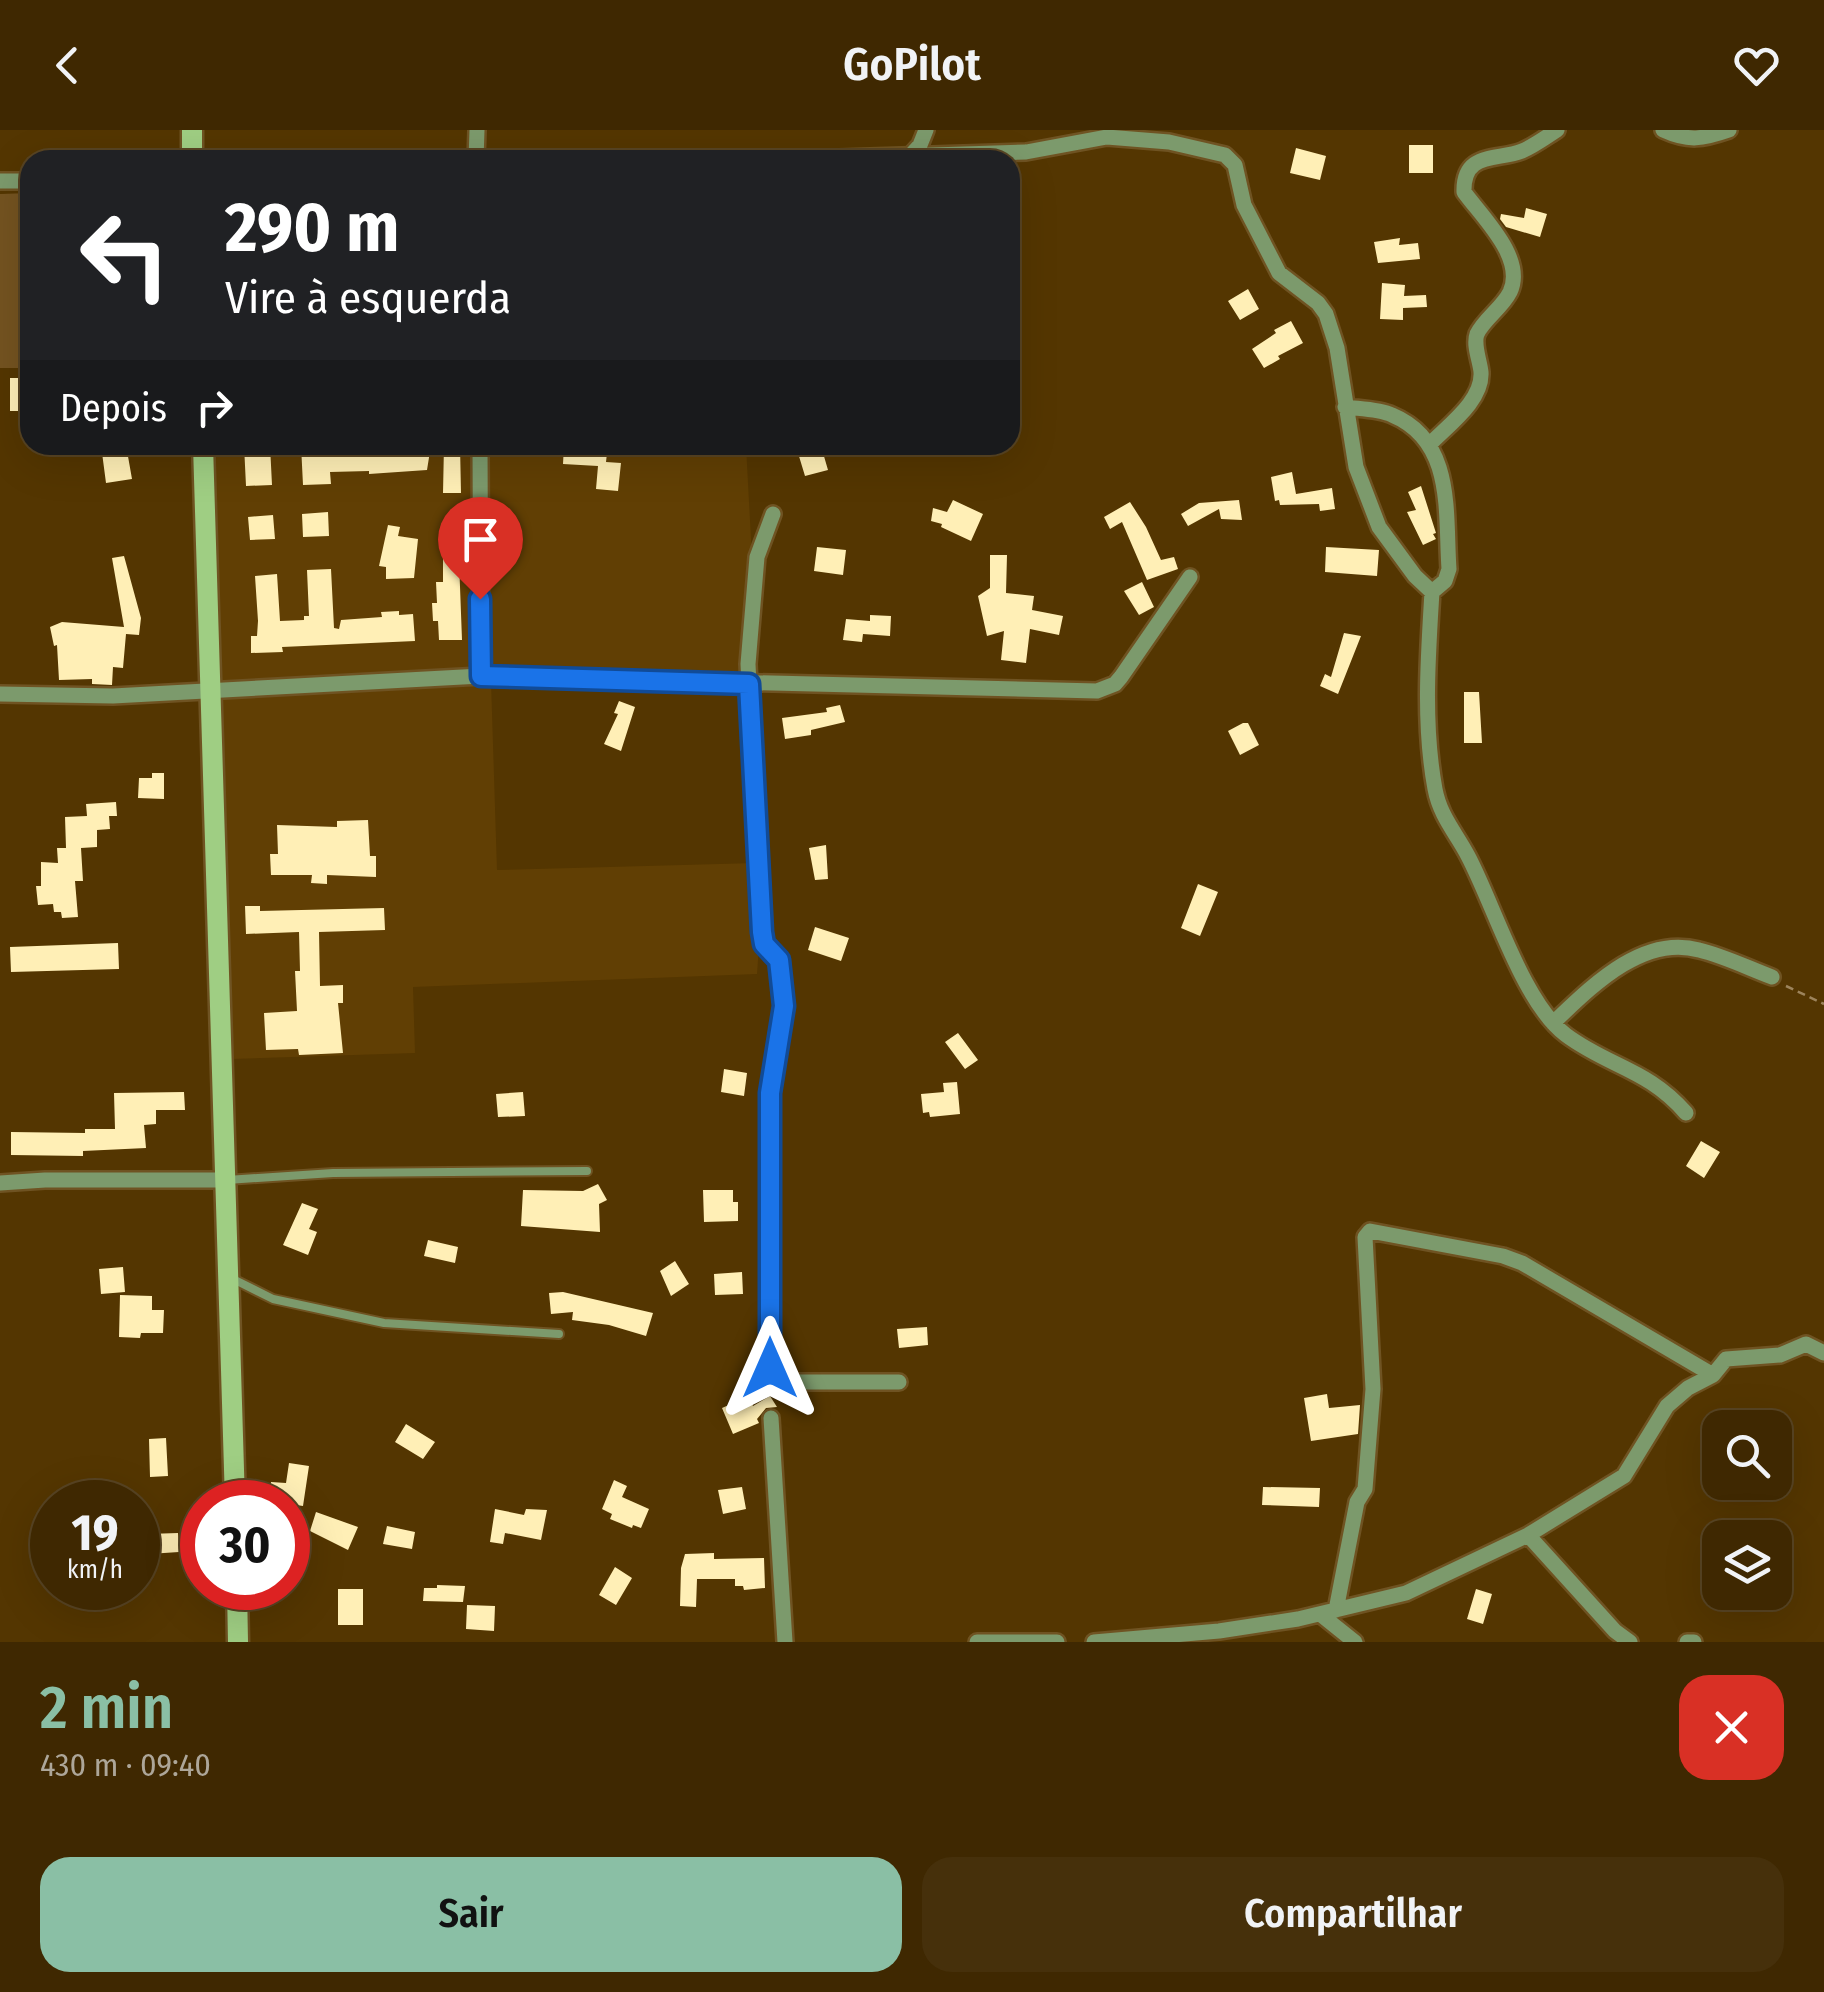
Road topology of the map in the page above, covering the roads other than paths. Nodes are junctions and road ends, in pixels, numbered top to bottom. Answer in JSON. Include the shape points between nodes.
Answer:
{"nodes":[{"id":1,"x":1557,"y":130,"type":"edge"},
{"id":2,"x":1663,"y":130,"type":"edge"},
{"id":3,"x":1730,"y":130,"type":"edge"},
{"id":4,"x":1020,"y":152,"type":"edge"},
{"id":5,"x":1345,"y":407,"type":"junction"},
{"id":6,"x":1429,"y":444,"type":"junction"},
{"id":7,"x":203,"y":455,"type":"edge"},
{"id":8,"x":480,"y":455,"type":"edge"},
{"id":9,"x":773,"y":514,"type":"dead end"},
{"id":10,"x":1190,"y":577,"type":"dead end"},
{"id":11,"x":1432,"y":592,"type":"junction"},
{"id":12,"x":481,"y":676,"type":"junction"},
{"id":13,"x":749,"y":684,"type":"junction"},
{"id":14,"x":212,"y":690,"type":"junction"},
{"id":15,"x":0,"y":694,"type":"edge"},
{"id":16,"x":1772,"y":978,"type":"road end"},
{"id":17,"x":1553,"y":1023,"type":"junction"},
{"id":18,"x":1686,"y":1113,"type":"dead end"},
{"id":19,"x":587,"y":1171,"type":"dead end"},
{"id":20,"x":223,"y":1180,"type":"junction"},
{"id":21,"x":0,"y":1183,"type":"edge"},
{"id":22,"x":228,"y":1276,"type":"junction"},
{"id":23,"x":559,"y":1334,"type":"dead end"},
{"id":24,"x":1824,"y":1353,"type":"edge"},
{"id":25,"x":1713,"y":1375,"type":"junction"},
{"id":26,"x":899,"y":1382,"type":"dead end"},
{"id":27,"x":771,"y":1418,"type":"dead end"},
{"id":28,"x":234,"y":1480,"type":"edge"},
{"id":29,"x":1528,"y":1535,"type":"junction"},
{"id":30,"x":237,"y":1610,"type":"edge"},
{"id":31,"x":1328,"y":1612,"type":"junction"},
{"id":32,"x":1027,"y":1641,"type":"edge"},
{"id":33,"x":238,"y":1642,"type":"edge"},
{"id":34,"x":785,"y":1642,"type":"edge"},
{"id":35,"x":977,"y":1642,"type":"edge"},
{"id":36,"x":1056,"y":1642,"type":"edge"},
{"id":37,"x":1094,"y":1642,"type":"edge"},
{"id":38,"x":1356,"y":1642,"type":"edge"},
{"id":39,"x":1630,"y":1642,"type":"edge"}],
"edges":[{"from":1,"to":6,"type":"street","via":[[1521,152],[1476,162],[1464,182],[1464,192],[1508,253],[1513,281],[1478,332],[1478,390]]},
{"from":2,"to":3,"type":"street","via":[[1698,140]]},
{"from":4,"to":5,"type":"street","via":[[1108,137],[1225,155],[1278,274],[1326,314]]},
{"from":5,"to":6,"type":"street","via":[[1392,414]]},
{"from":5,"to":11,"type":"street","via":[[1356,466],[1378,527]]},
{"from":6,"to":11,"type":"street","via":[[1443,472],[1449,569]]},
{"from":7,"to":14,"type":"main road"},
{"from":8,"to":12,"type":"street"},
{"from":9,"to":13,"type":"street","via":[[757,558]]},
{"from":10,"to":13,"type":"street","via":[[1121,678],[1104,690]]},
{"from":11,"to":17,"type":"street","via":[[1426,682],[1438,804],[1518,969]]},
{"from":12,"to":13,"type":"street"},
{"from":12,"to":14,"type":"street"},
{"from":13,"to":26,"type":"street","via":[[762,932],[779,960],[784,1006],[770,1093],[770,1368],[778,1382]]},
{"from":14,"to":15,"type":"street"},
{"from":14,"to":20,"type":"main road"},
{"from":16,"to":17,"type":"street","via":[[1698,949],[1672,948],[1620,966]]},
{"from":17,"to":18,"type":"street","via":[[1656,1084]]},
{"from":19,"to":20,"type":"lane"},
{"from":20,"to":21,"type":"street"},
{"from":20,"to":22,"type":"main road"},
{"from":22,"to":23,"type":"lane","via":[[273,1299],[384,1323]]},
{"from":22,"to":28,"type":"main road"},
{"from":24,"to":25,"type":"street","via":[[1806,1344],[1780,1355],[1735,1356]]},
{"from":25,"to":29,"type":"street","via":[[1667,1406],[1624,1476]]},
{"from":25,"to":31,"type":"street","via":[[1522,1263],[1380,1231],[1367,1234],[1373,1389],[1366,1489]]},
{"from":27,"to":34,"type":"street"},
{"from":29,"to":31,"type":"street","via":[[1395,1597]]},
{"from":29,"to":39,"type":"street"},
{"from":30,"to":33,"type":"main road"},
{"from":31,"to":37,"type":"street"},
{"from":31,"to":38,"type":"street"},
{"from":32,"to":35,"type":"street"},
{"from":32,"to":36,"type":"street"}]}
